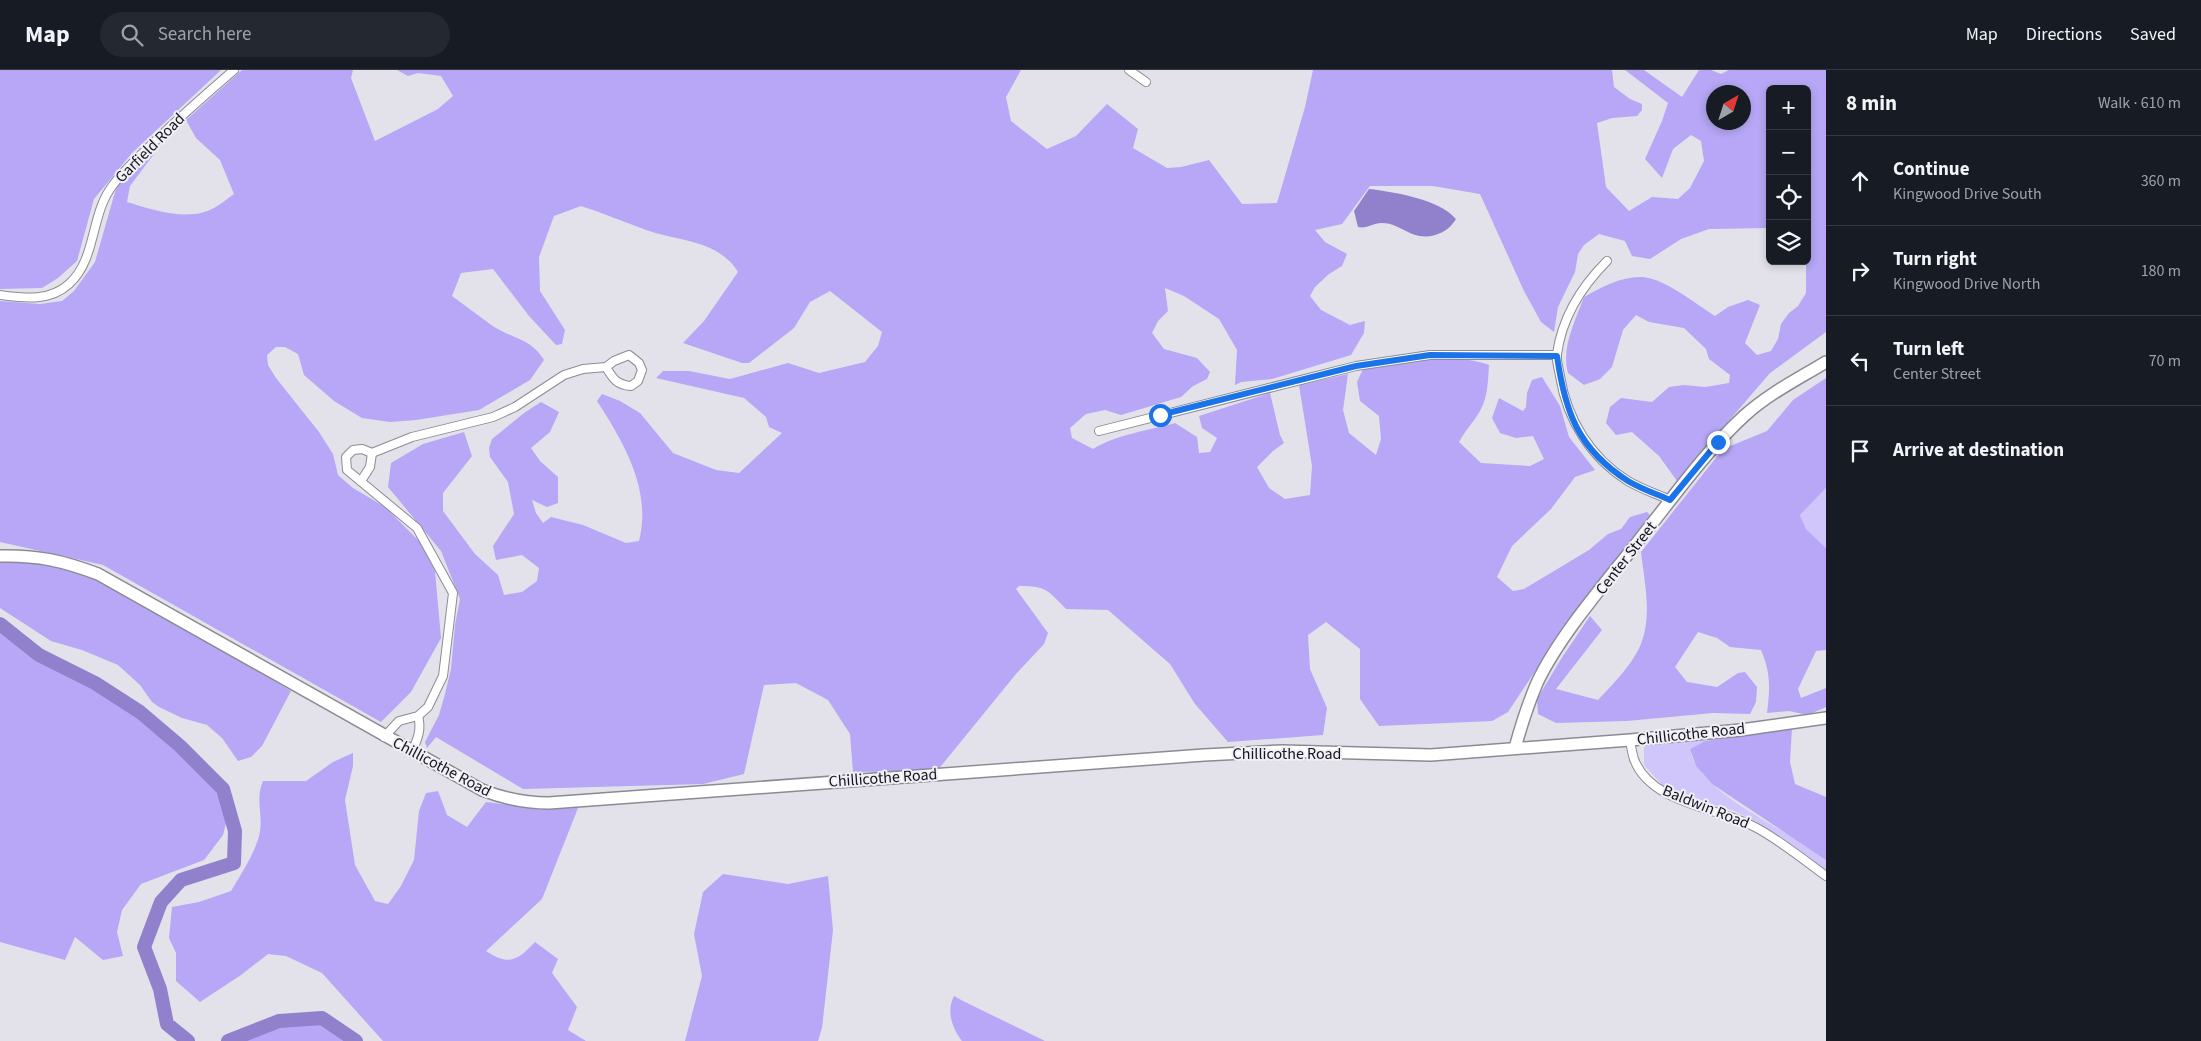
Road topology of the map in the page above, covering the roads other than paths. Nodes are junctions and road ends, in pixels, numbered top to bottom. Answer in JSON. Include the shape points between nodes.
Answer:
{"nodes":[{"id":1,"x":234,"y":70,"type":"edge"},
{"id":2,"x":1129,"y":70,"type":"edge"},
{"id":3,"x":1146,"y":82,"type":"dead end"},
{"id":4,"x":1606,"y":261,"type":"dead end"},
{"id":5,"x":0,"y":295,"type":"edge"},
{"id":6,"x":1557,"y":356,"type":"junction"},
{"id":7,"x":1826,"y":362,"type":"edge"},
{"id":8,"x":606,"y":367,"type":"junction"},
{"id":9,"x":1099,"y":431,"type":"dead end"},
{"id":10,"x":372,"y":453,"type":"junction"},
{"id":11,"x":361,"y":481,"type":"junction"},
{"id":12,"x":1670,"y":500,"type":"junction"},
{"id":13,"x":0,"y":556,"type":"edge"},
{"id":14,"x":418,"y":716,"type":"junction"},
{"id":15,"x":1826,"y":718,"type":"edge"},
{"id":16,"x":384,"y":736,"type":"junction"},
{"id":17,"x":1630,"y":740,"type":"junction"},
{"id":18,"x":1515,"y":748,"type":"junction"},
{"id":19,"x":412,"y":752,"type":"junction"},
{"id":20,"x":1826,"y":876,"type":"edge"}],
"edges":[{"from":1,"to":5,"type":"street","name":"Garfield Road","via":[[189,109],[112,186],[98,213],[84,264],[68,284],[50,295],[36,298]]},
{"from":2,"to":3,"type":"street"},
{"from":4,"to":6,"type":"street","via":[[1573,306]]},
{"from":6,"to":9,"type":"street","via":[[1430,355],[1356,366]]},
{"from":6,"to":12,"type":"street","via":[[1562,392],[1574,423],[1596,455],[1629,482]]},
{"from":7,"to":12,"type":"main road","name":"Center Street","via":[[1772,394],[1744,416]]},
{"from":8,"to":8,"type":"street","via":[[629,355],[642,370],[638,381],[631,386],[621,385]]},
{"from":8,"to":10,"type":"street","via":[[564,375],[516,407],[493,418],[412,437]]},
{"from":10,"to":11,"type":"street","via":[[370,467]]},
{"from":10,"to":11,"type":"street","via":[[353,450],[346,457],[347,470]]},
{"from":11,"to":14,"type":"street","via":[[417,528],[452,593],[443,676],[428,707]]},
{"from":12,"to":18,"type":"main road","name":"Center Street","via":[[1547,665]]},
{"from":13,"to":16,"type":"main road","name":"Chillicothe Road","via":[[55,559],[98,574]]},
{"from":14,"to":16,"type":"street","via":[[399,721]]},
{"from":14,"to":19,"type":"street","via":[[420,734]]},
{"from":15,"to":17,"type":"main road","name":"Chillicothe Road","via":[[1742,730]]},
{"from":16,"to":19,"type":"main road","name":"Chillicothe Road"},
{"from":17,"to":18,"type":"main road","name":"Chillicothe Road"},
{"from":17,"to":20,"type":"street","name":"Baldwin Road","via":[[1634,760],[1649,782],[1660,790],[1754,826]]},
{"from":18,"to":19,"type":"main road","name":"Chillicothe Road","via":[[1430,755],[1282,751],[1204,755],[549,803],[502,798]]}]}
